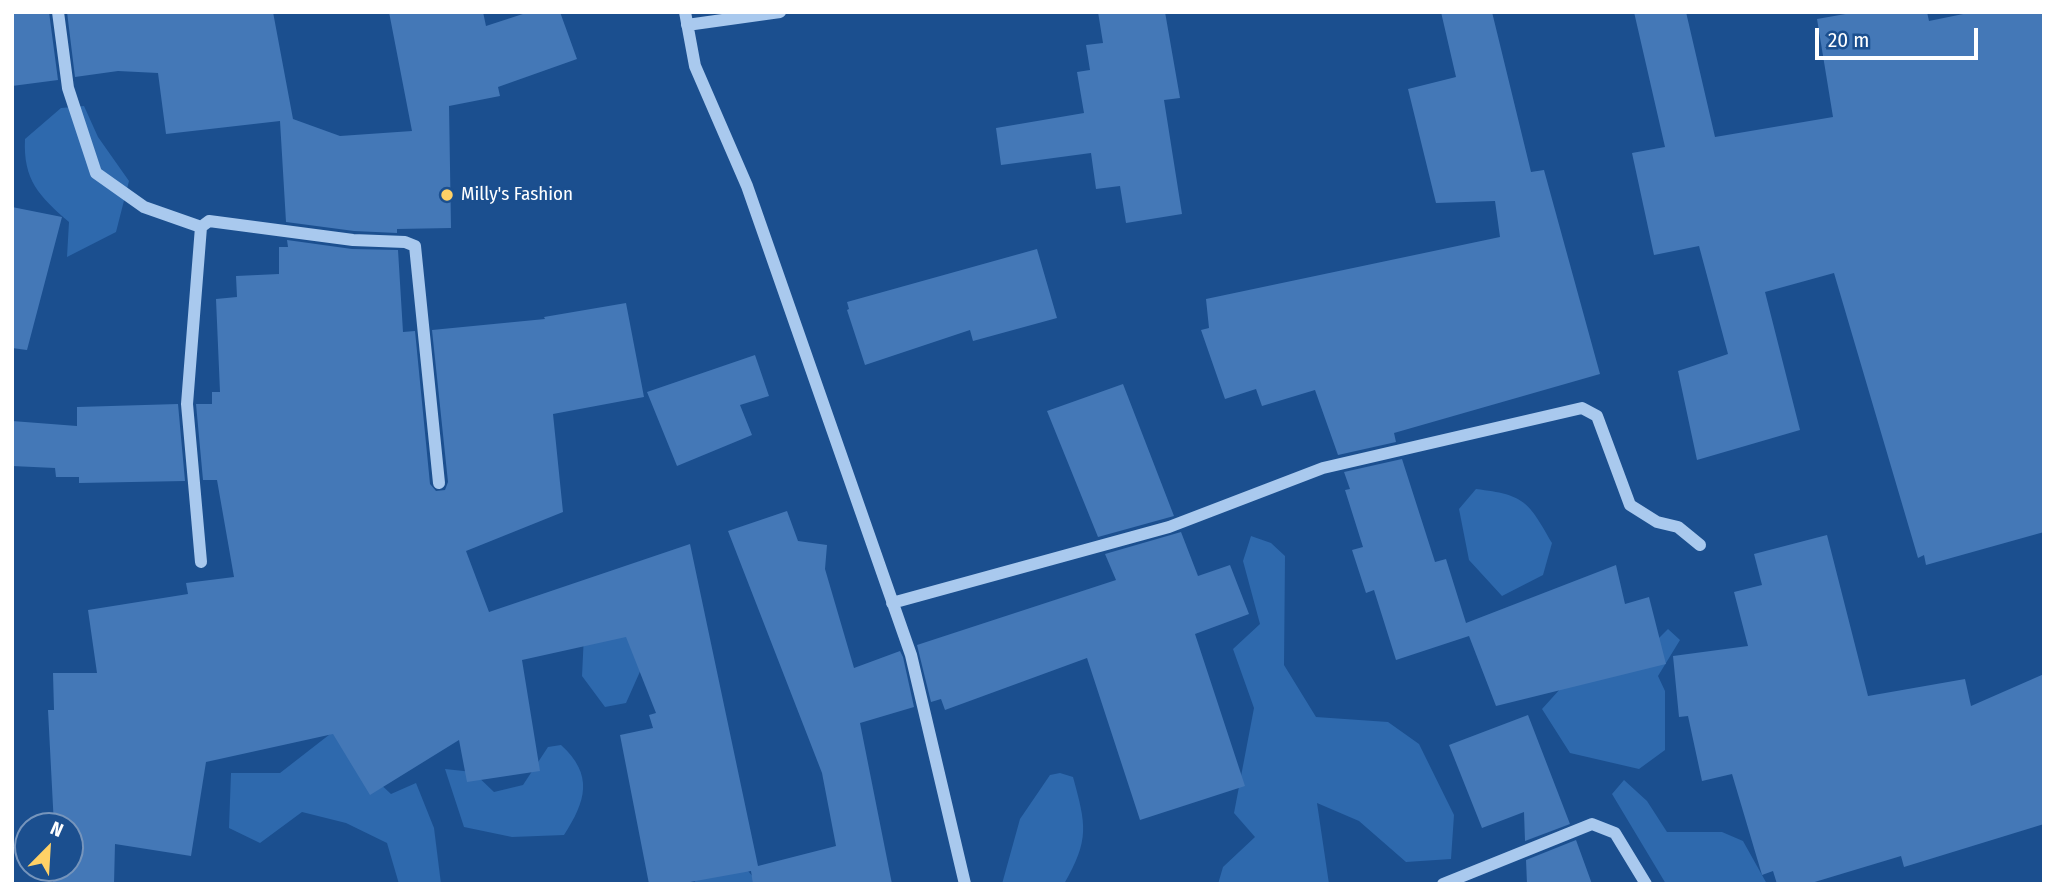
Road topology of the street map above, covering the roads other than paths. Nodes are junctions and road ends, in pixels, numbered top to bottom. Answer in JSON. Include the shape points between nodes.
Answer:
{"nodes":[{"id":1,"x":58,"y":12,"type":"edge"},
{"id":2,"x":780,"y":12,"type":"edge"},
{"id":3,"x":686,"y":18,"type":"edge"},
{"id":4,"x":201,"y":227,"type":"junction"},
{"id":5,"x":439,"y":483,"type":"dead end"},
{"id":6,"x":1700,"y":545,"type":"dead end"},
{"id":7,"x":201,"y":562,"type":"dead end"},
{"id":8,"x":892,"y":603,"type":"junction"},
{"id":9,"x":965,"y":884,"type":"edge"},
{"id":10,"x":1443,"y":884,"type":"edge"},
{"id":11,"x":1646,"y":884,"type":"edge"}],
"edges":[{"from":1,"to":4,"type":"street","via":[[68,88],[96,173],[144,206]]},
{"from":2,"to":3,"type":"street"},
{"from":3,"to":8,"type":"street","via":[[695,66],[747,186]]},
{"from":4,"to":5,"type":"street","via":[[209,221],[415,246]]},
{"from":4,"to":7,"type":"street","via":[[187,404]]},
{"from":6,"to":8,"type":"street","via":[[1678,527],[1657,522],[1630,505],[1597,416],[1582,408],[1323,468],[1168,527]]},
{"from":8,"to":9,"type":"street","via":[[911,655]]},
{"from":10,"to":11,"type":"street","via":[[1592,824],[1615,833]]}]}
